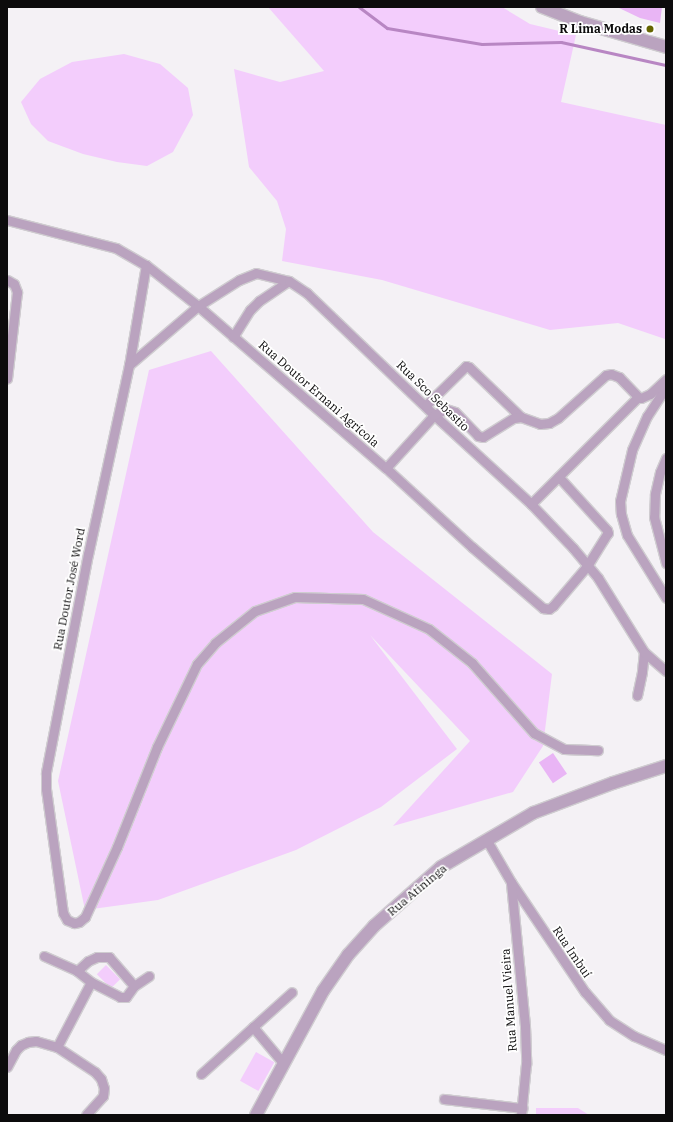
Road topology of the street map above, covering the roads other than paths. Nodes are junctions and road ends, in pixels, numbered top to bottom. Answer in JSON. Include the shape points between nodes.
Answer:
{"nodes":[{"id":1,"x":542,"y":7,"type":"edge"},
{"id":2,"x":666,"y":47,"type":"edge"},
{"id":3,"x":7,"y":220,"type":"edge"},
{"id":4,"x":146,"y":265,"type":"junction"},
{"id":5,"x":7,"y":280,"type":"edge"},
{"id":6,"x":289,"y":281,"type":"junction"},
{"id":7,"x":198,"y":306,"type":"junction"},
{"id":8,"x":233,"y":337,"type":"junction"},
{"id":9,"x":129,"y":365,"type":"junction"},
{"id":10,"x":7,"y":378,"type":"edge"},
{"id":11,"x":666,"y":379,"type":"edge"},
{"id":12,"x":666,"y":386,"type":"edge"},
{"id":13,"x":638,"y":396,"type":"junction"},
{"id":14,"x":426,"y":405,"type":"junction"},
{"id":15,"x":434,"y":415,"type":"junction"},
{"id":16,"x":521,"y":417,"type":"junction"},
{"id":17,"x":666,"y":458,"type":"edge"},
{"id":18,"x":386,"y":468,"type":"junction"},
{"id":19,"x":559,"y":477,"type":"junction"},
{"id":20,"x":531,"y":504,"type":"junction"},
{"id":21,"x":666,"y":563,"type":"edge"},
{"id":22,"x":587,"y":566,"type":"junction"},
{"id":23,"x":666,"y":598,"type":"edge"},
{"id":24,"x":644,"y":652,"type":"junction"},
{"id":25,"x":666,"y":671,"type":"edge"},
{"id":26,"x":637,"y":695,"type":"dead end"},
{"id":27,"x":598,"y":750,"type":"dead end"},
{"id":28,"x":666,"y":766,"type":"edge"},
{"id":29,"x":486,"y":839,"type":"junction"},
{"id":30,"x":511,"y":882,"type":"junction"},
{"id":31,"x":44,"y":956,"type":"dead end"},
{"id":32,"x":76,"y":972,"type":"junction"},
{"id":33,"x":149,"y":976,"type":"dead end"},
{"id":34,"x":91,"y":982,"type":"junction"},
{"id":35,"x":134,"y":986,"type":"junction"},
{"id":36,"x":292,"y":992,"type":"dead end"},
{"id":37,"x":253,"y":1026,"type":"junction"},
{"id":38,"x":56,"y":1048,"type":"junction"},
{"id":39,"x":666,"y":1050,"type":"edge"},
{"id":40,"x":284,"y":1064,"type":"junction"},
{"id":41,"x":7,"y":1067,"type":"edge"},
{"id":42,"x":201,"y":1074,"type":"dead end"},
{"id":43,"x":444,"y":1099,"type":"dead end"},
{"id":44,"x":521,"y":1111,"type":"edge"},
{"id":45,"x":86,"y":1115,"type":"edge"},
{"id":46,"x":256,"y":1115,"type":"edge"}],
"edges":[{"from":1,"to":2,"type":"street","via":[[580,22]]},
{"from":3,"to":4,"type":"street","name":"Rua Doutor Ernani Agrícola","via":[[116,248]]},
{"from":4,"to":7,"type":"street","name":"Rua Doutor Ernani Agrícola"},
{"from":4,"to":9,"type":"street","name":"Rua Doutor José Word"},
{"from":5,"to":10,"type":"street","via":[[14,284],[17,292]]},
{"from":6,"to":7,"type":"street","name":"Rua Sco Sebastio","via":[[256,273],[239,280]]},
{"from":6,"to":8,"type":"street","via":[[259,301],[250,310]]},
{"from":6,"to":14,"type":"street","name":"Rua Sco Sebastio","via":[[307,293]]},
{"from":7,"to":8,"type":"street","name":"Rua Doutor Ernani Agrícola"},
{"from":7,"to":9,"type":"street","name":"Rua Sco Sebastio"},
{"from":8,"to":18,"type":"street","name":"Rua Doutor Ernani Agrícola"},
{"from":9,"to":27,"type":"street","name":"Rua Doutor José Word","via":[[88,554],[46,773],[63,913],[67,920],[79,922],[85,916],[117,847],[157,747],[197,664],[215,643],[255,611],[295,597],[363,599],[429,629],[472,663],[534,733],[564,749]]},
{"from":11,"to":13,"type":"street","via":[[645,397]]},
{"from":12,"to":23,"type":"street","via":[[646,416],[632,450],[620,501],[627,535]]},
{"from":13,"to":16,"type":"street","via":[[619,377],[611,374],[606,375],[549,423],[540,424]]},
{"from":13,"to":19,"type":"street"},
{"from":14,"to":15,"type":"street","name":"Rua Sco Sebastio"},
{"from":14,"to":16,"type":"street","via":[[466,366]]},
{"from":15,"to":16,"type":"street","via":[[450,409],[478,436],[483,437],[514,418]]},
{"from":15,"to":18,"type":"street"},
{"from":15,"to":20,"type":"street","name":"Rua Sco Sebastio"},
{"from":17,"to":21,"type":"street","via":[[655,494],[654,517]]},
{"from":18,"to":22,"type":"street","name":"Rua Doutor Ernani Agrícola","via":[[543,608],[549,609],[553,606]]},
{"from":19,"to":20,"type":"street"},
{"from":19,"to":22,"type":"street","via":[[607,530],[607,536]]},
{"from":20,"to":22,"type":"street","name":"Rua Sco Sebastio"},
{"from":22,"to":24,"type":"street","name":"Rua Sco Sebastio","via":[[598,578]]},
{"from":24,"to":25,"type":"street","name":"Rua Sco Sebastio"},
{"from":24,"to":26,"type":"street"},
{"from":28,"to":29,"type":"street","name":"Rua Atininga","via":[[533,813]]},
{"from":29,"to":30,"type":"street","name":"Rua Imbuí"},
{"from":29,"to":40,"type":"street","name":"Rua Atininga","via":[[442,868],[374,926],[348,955],[323,991]]},
{"from":30,"to":39,"type":"street","name":"Rua Imbuí","via":[[585,992],[609,1020],[634,1036]]},
{"from":30,"to":44,"type":"street","name":"Rua Manuel Vieira","via":[[525,1026],[526,1064]]},
{"from":31,"to":32,"type":"street"},
{"from":32,"to":34,"type":"street"},
{"from":32,"to":35,"type":"street","via":[[88,960],[109,957]]},
{"from":33,"to":35,"type":"street"},
{"from":34,"to":35,"type":"street","via":[[123,998]]},
{"from":34,"to":38,"type":"street"},
{"from":36,"to":37,"type":"street"},
{"from":37,"to":40,"type":"street"},
{"from":37,"to":42,"type":"street"},
{"from":38,"to":41,"type":"street","via":[[41,1042],[28,1042],[16,1050]]},
{"from":38,"to":45,"type":"street","via":[[95,1072],[101,1079],[103,1096]]},
{"from":40,"to":46,"type":"street","name":"Rua Atininga"},
{"from":43,"to":44,"type":"street"}]}
